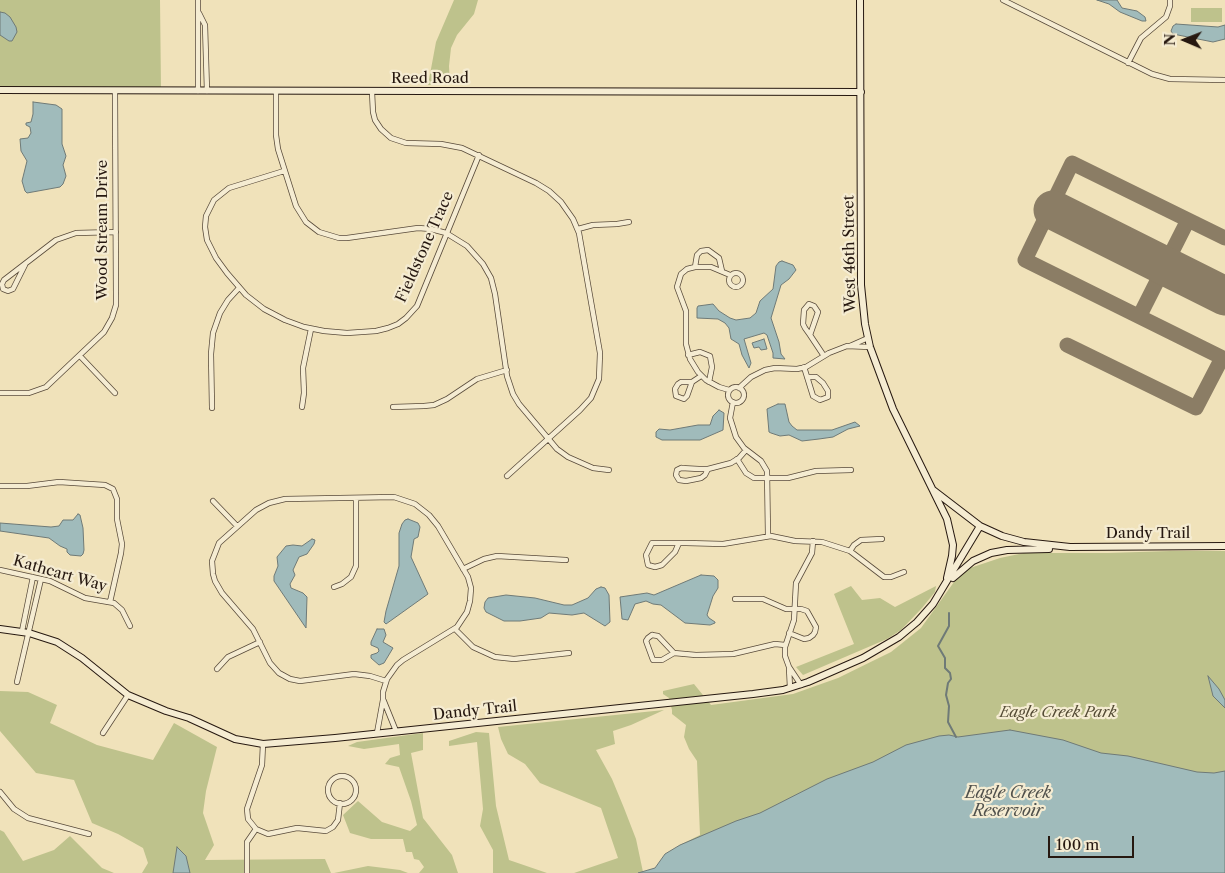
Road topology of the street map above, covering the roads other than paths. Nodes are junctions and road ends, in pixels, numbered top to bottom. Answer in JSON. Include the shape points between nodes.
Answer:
{"nodes":[{"id":1,"x":198,"y":0,"type":"edge"},
{"id":2,"x":860,"y":0,"type":"edge"},
{"id":3,"x":1004,"y":0,"type":"edge"},
{"id":4,"x":1170,"y":0,"type":"edge"},
{"id":5,"x":198,"y":12,"type":"junction"},
{"id":6,"x":1128,"y":63,"type":"junction"},
{"id":7,"x":1225,"y":80,"type":"edge"},
{"id":8,"x":0,"y":90,"type":"edge"},
{"id":9,"x":115,"y":91,"type":"junction"},
{"id":10,"x":198,"y":91,"type":"junction"},
{"id":11,"x":206,"y":91,"type":"junction"},
{"id":12,"x":276,"y":92,"type":"junction"},
{"id":13,"x":372,"y":92,"type":"junction"},
{"id":14,"x":861,"y":92,"type":"junction"},
{"id":15,"x":479,"y":155,"type":"junction"},
{"id":16,"x":284,"y":171,"type":"junction"},
{"id":17,"x":629,"y":222,"type":"dead end"},
{"id":18,"x":578,"y":229,"type":"junction"},
{"id":19,"x":116,"y":232,"type":"junction"},
{"id":20,"x":446,"y":233,"type":"junction"},
{"id":21,"x":25,"y":264,"type":"junction"},
{"id":22,"x":695,"y":267,"type":"junction"},
{"id":23,"x":722,"y":271,"type":"junction"},
{"id":24,"x":730,"y":275,"type":"dead end"},
{"id":25,"x":239,"y":288,"type":"junction"},
{"id":26,"x":310,"y":329,"type":"junction"},
{"id":27,"x":810,"y":335,"type":"junction"},
{"id":28,"x":868,"y":338,"type":"junction"},
{"id":29,"x":850,"y":346,"type":"junction"},
{"id":30,"x":870,"y":347,"type":"junction"},
{"id":31,"x":688,"y":354,"type":"junction"},
{"id":32,"x":80,"y":356,"type":"junction"},
{"id":33,"x":824,"y":356,"type":"junction"},
{"id":34,"x":804,"y":367,"type":"junction"},
{"id":35,"x":507,"y":370,"type":"junction"},
{"id":36,"x":701,"y":376,"type":"junction"},
{"id":37,"x":807,"y":377,"type":"junction"},
{"id":38,"x":692,"y":382,"type":"junction"},
{"id":39,"x":709,"y":382,"type":"junction"},
{"id":40,"x":739,"y":388,"type":"junction"},
{"id":41,"x":729,"y":390,"type":"junction"},
{"id":42,"x":0,"y":393,"type":"edge"},
{"id":43,"x":115,"y":393,"type":"dead end"},
{"id":44,"x":733,"y":402,"type":"junction"},
{"id":45,"x":302,"y":407,"type":"dead end"},
{"id":46,"x":392,"y":407,"type":"dead end"},
{"id":47,"x":212,"y":408,"type":"dead end"},
{"id":48,"x":548,"y":439,"type":"junction"},
{"id":49,"x":746,"y":450,"type":"junction"},
{"id":50,"x":737,"y":459,"type":"junction"},
{"id":51,"x":708,"y":469,"type":"junction"},
{"id":52,"x":608,"y":470,"type":"dead end"},
{"id":53,"x":851,"y":470,"type":"dead end"},
{"id":54,"x":507,"y":476,"type":"dead end"},
{"id":55,"x":768,"y":478,"type":"junction"},
{"id":56,"x":0,"y":486,"type":"edge"},
{"id":57,"x":932,"y":490,"type":"junction"},
{"id":58,"x":356,"y":498,"type":"junction"},
{"id":59,"x":213,"y":501,"type":"dead end"},
{"id":60,"x":237,"y":526,"type":"junction"},
{"id":61,"x":980,"y":526,"type":"junction"},
{"id":62,"x":768,"y":536,"type":"junction"},
{"id":63,"x":882,"y":538,"type":"dead end"},
{"id":64,"x":813,"y":541,"type":"junction"},
{"id":65,"x":679,"y":543,"type":"junction"},
{"id":66,"x":1225,"y":546,"type":"edge"},
{"id":67,"x":1070,"y":547,"type":"junction"},
{"id":68,"x":850,"y":551,"type":"junction"},
{"id":69,"x":566,"y":560,"type":"dead end"},
{"id":70,"x":463,"y":569,"type":"junction"},
{"id":71,"x":0,"y":570,"type":"edge"},
{"id":72,"x":904,"y":572,"type":"dead end"},
{"id":73,"x":34,"y":577,"type":"junction"},
{"id":74,"x":41,"y":579,"type":"junction"},
{"id":75,"x":334,"y":587,"type":"dead end"},
{"id":76,"x":945,"y":587,"type":"junction"},
{"id":77,"x":735,"y":599,"type":"dead end"},
{"id":78,"x":110,"y":602,"type":"junction"},
{"id":79,"x":796,"y":609,"type":"junction"},
{"id":80,"x":130,"y":626,"type":"dead end"},
{"id":81,"x":0,"y":629,"type":"edge"},
{"id":82,"x":454,"y":629,"type":"junction"},
{"id":83,"x":25,"y":632,"type":"junction"},
{"id":84,"x":789,"y":634,"type":"junction"},
{"id":85,"x":260,"y":642,"type":"junction"},
{"id":86,"x":785,"y":645,"type":"junction"},
{"id":87,"x":569,"y":653,"type":"dead end"},
{"id":88,"x":674,"y":653,"type":"junction"},
{"id":89,"x":789,"y":667,"type":"junction"},
{"id":90,"x":218,"y":669,"type":"dead end"},
{"id":91,"x":386,"y":681,"type":"junction"},
{"id":92,"x":17,"y":682,"type":"dead end"},
{"id":93,"x":801,"y":685,"type":"junction"},
{"id":94,"x":790,"y":688,"type":"junction"},
{"id":95,"x":128,"y":695,"type":"junction"},
{"id":96,"x":383,"y":699,"type":"junction"},
{"id":97,"x":396,"y":731,"type":"junction"},
{"id":98,"x":103,"y":733,"type":"dead end"},
{"id":99,"x":377,"y":733,"type":"junction"},
{"id":100,"x":263,"y":744,"type":"junction"},
{"id":101,"x":0,"y":792,"type":"edge"},
{"id":102,"x":340,"y":803,"type":"junction"},
{"id":103,"x":256,"y":830,"type":"junction"},
{"id":104,"x":89,"y":834,"type":"dead end"},
{"id":105,"x":247,"y":873,"type":"edge"}],
"edges":[{"from":1,"to":5,"type":"street"},
{"from":2,"to":14,"type":"street","name":"West 46th Street"},
{"from":3,"to":6,"type":"street"},
{"from":4,"to":6,"type":"street","via":[[1166,17],[1143,36]]},
{"from":5,"to":10,"type":"street"},
{"from":5,"to":11,"type":"street","via":[[205,25]]},
{"from":6,"to":7,"type":"street","via":[[1170,79]]},
{"from":8,"to":9,"type":"street","name":"Reed Road"},
{"from":9,"to":10,"type":"street","name":"Reed Road"},
{"from":9,"to":19,"type":"street","name":"Wood Stream Drive"},
{"from":10,"to":11,"type":"street","name":"Reed Road"},
{"from":11,"to":12,"type":"street","name":"Reed Road"},
{"from":12,"to":13,"type":"street","name":"Reed Road"},
{"from":12,"to":16,"type":"street","via":[[276,135]]},
{"from":13,"to":14,"type":"street","name":"Reed Road"},
{"from":13,"to":15,"type":"street","via":[[375,120],[391,138],[406,143],[451,146]]},
{"from":14,"to":28,"type":"street","name":"West 46th Street","via":[[861,285]]},
{"from":15,"to":18,"type":"street","via":[[549,192],[567,210]]},
{"from":15,"to":20,"type":"street","name":"Fieldstone Trace"},
{"from":16,"to":20,"type":"street","via":[[299,213],[314,229],[328,236],[347,238],[418,228]]},
{"from":16,"to":25,"type":"street","name":"Fieldstone Trace","via":[[229,188],[216,198],[209,209],[205,224],[207,240],[223,269]]},
{"from":17,"to":18,"type":"street"},
{"from":18,"to":48,"type":"street","via":[[600,353],[600,374],[587,403]]},
{"from":19,"to":21,"type":"street","via":[[82,232],[63,236],[46,245]]},
{"from":19,"to":32,"type":"street","name":"Wood Stream Drive","via":[[115,310],[104,332]]},
{"from":20,"to":26,"type":"street","name":"Fieldstone Trace","via":[[417,306],[402,321],[376,331],[340,333]]},
{"from":20,"to":35,"type":"street","via":[[475,253],[491,278]]},
{"from":21,"to":21,"type":"street","via":[[4,280],[3,288],[12,289]]},
{"from":22,"to":23,"type":"street"},
{"from":22,"to":23,"type":"street","via":[[698,254],[708,250],[719,256]]},
{"from":22,"to":31,"type":"street","via":[[681,274],[677,284],[686,311]]},
{"from":23,"to":24,"type":"street"},
{"from":25,"to":26,"type":"street","name":"Fieldstone Trace","via":[[275,315]]},
{"from":25,"to":47,"type":"street","via":[[220,313],[213,333]]},
{"from":26,"to":45,"type":"street","via":[[303,362]]},
{"from":27,"to":27,"type":"street","via":[[802,320],[809,304],[818,312]]},
{"from":27,"to":33,"type":"street"},
{"from":28,"to":29,"type":"street"},
{"from":28,"to":30,"type":"street","name":"West 46th Street"},
{"from":29,"to":30,"type":"street"},
{"from":29,"to":33,"type":"street"},
{"from":30,"to":57,"type":"street","name":"West 46th Street","via":[[893,409]]},
{"from":31,"to":36,"type":"street"},
{"from":31,"to":39,"type":"street","via":[[702,352],[710,356]]},
{"from":32,"to":42,"type":"street","name":"Wood Stream Drive","via":[[53,382],[39,390],[24,394]]},
{"from":32,"to":43,"type":"street"},
{"from":33,"to":34,"type":"street"},
{"from":34,"to":37,"type":"street"},
{"from":34,"to":40,"type":"street","via":[[765,370]]},
{"from":35,"to":46,"type":"street","via":[[477,378],[434,405]]},
{"from":35,"to":48,"type":"street","via":[[511,389],[519,404]]},
{"from":36,"to":38,"type":"street"},
{"from":36,"to":39,"type":"street"},
{"from":37,"to":37,"type":"street","via":[[823,383],[829,393],[825,399],[813,396]]},
{"from":38,"to":38,"type":"street","via":[[684,399],[676,396],[678,384]]},
{"from":39,"to":41,"type":"street"},
{"from":40,"to":41,"type":"street"},
{"from":40,"to":44,"type":"street","via":[[743,398]]},
{"from":41,"to":44,"type":"street","via":[[728,397]]},
{"from":44,"to":49,"type":"street","via":[[731,423]]},
{"from":48,"to":52,"type":"street","via":[[572,460]]},
{"from":48,"to":54,"type":"street"},
{"from":49,"to":50,"type":"street"},
{"from":49,"to":55,"type":"street","via":[[763,464]]},
{"from":50,"to":51,"type":"street"},
{"from":50,"to":55,"type":"street","via":[[750,477]]},
{"from":51,"to":51,"type":"street","via":[[681,468],[676,475],[680,480],[690,481],[702,477]]},
{"from":53,"to":55,"type":"street","via":[[821,470],[788,478]]},
{"from":55,"to":62,"type":"street"},
{"from":56,"to":78,"type":"street","via":[[59,482],[105,485],[113,490],[118,499],[121,554]]},
{"from":57,"to":61,"type":"street","name":"West 46th Street"},
{"from":57,"to":76,"type":"street","via":[[947,519],[952,540]]},
{"from":58,"to":60,"type":"street","via":[[280,500],[256,510]]},
{"from":58,"to":70,"type":"street","via":[[394,498],[421,508],[438,526]]},
{"from":58,"to":75,"type":"street","via":[[356,566],[351,577]]},
{"from":59,"to":60,"type":"street"},
{"from":60,"to":85,"type":"street","via":[[217,548],[212,560],[213,574],[219,589]]},
{"from":61,"to":67,"type":"street","name":"West 46th Street","via":[[1019,541]]},
{"from":61,"to":76,"type":"street"},
{"from":62,"to":64,"type":"street"},
{"from":62,"to":65,"type":"street","via":[[731,543]]},
{"from":63,"to":68,"type":"street","via":[[861,540]]},
{"from":64,"to":68,"type":"street"},
{"from":64,"to":79,"type":"street","via":[[812,553],[796,583]]},
{"from":65,"to":65,"type":"street","via":[[662,566],[648,565],[646,556],[652,543]]},
{"from":66,"to":67,"type":"street","name":"Dandy Trail"},
{"from":67,"to":76,"type":"street","via":[[991,553],[967,565]]},
{"from":68,"to":72,"type":"street","via":[[883,577]]},
{"from":69,"to":70,"type":"street","via":[[497,556]]},
{"from":70,"to":82,"type":"street","via":[[470,583],[470,601],[465,616]]},
{"from":71,"to":73,"type":"street","name":"Kathcart Way"},
{"from":73,"to":74,"type":"street","name":"Kathcart Way"},
{"from":73,"to":83,"type":"street"},
{"from":74,"to":78,"type":"street","name":"Kathcart Way","via":[[58,583],[81,596]]},
{"from":74,"to":83,"type":"street"},
{"from":76,"to":93,"type":"street","name":"Dandy Trail","via":[[925,614],[900,637],[863,658]]},
{"from":77,"to":79,"type":"street","via":[[763,599],[783,608]]},
{"from":78,"to":80,"type":"street","name":"Kathcart Way","via":[[122,610]]},
{"from":79,"to":84,"type":"street"},
{"from":79,"to":84,"type":"street","via":[[807,611],[816,632],[805,639]]},
{"from":81,"to":83,"type":"street","name":"Dandy Trail"},
{"from":82,"to":87,"type":"street","via":[[473,648],[495,658]]},
{"from":82,"to":91,"type":"street","via":[[399,663]]},
{"from":83,"to":92,"type":"street"},
{"from":83,"to":95,"type":"street","name":"Dandy Trail","via":[[73,651]]},
{"from":84,"to":86,"type":"street"},
{"from":85,"to":90,"type":"street","via":[[228,657]]},
{"from":85,"to":91,"type":"street","via":[[274,669],[292,680],[308,681],[354,674]]},
{"from":86,"to":88,"type":"street","via":[[775,644],[733,654]]},
{"from":86,"to":89,"type":"street"},
{"from":88,"to":88,"type":"street","via":[[658,636],[652,635],[647,639],[650,656],[654,660]]},
{"from":89,"to":93,"type":"street"},
{"from":89,"to":94,"type":"street"},
{"from":91,"to":96,"type":"street"},
{"from":93,"to":94,"type":"street","name":"Dandy Trail"},
{"from":94,"to":97,"type":"street","name":"Dandy Trail"},
{"from":95,"to":98,"type":"street"},
{"from":95,"to":100,"type":"street","name":"Dandy Trail","via":[[236,739]]},
{"from":96,"to":97,"type":"street"},
{"from":96,"to":99,"type":"street"},
{"from":97,"to":99,"type":"street","name":"Dandy Trail"},
{"from":99,"to":100,"type":"street","name":"Dandy Trail"},
{"from":100,"to":103,"type":"street","via":[[262,765],[247,809],[248,819]]},
{"from":101,"to":104,"type":"street","via":[[14,809],[28,818]]},
{"from":102,"to":102,"type":"street","via":[[331,798],[328,788],[333,779],[345,776],[353,782],[355,793],[349,801]]},
{"from":102,"to":103,"type":"street","via":[[338,820],[328,830],[297,828],[268,834]]},
{"from":103,"to":105,"type":"street","via":[[247,842]]}]}
